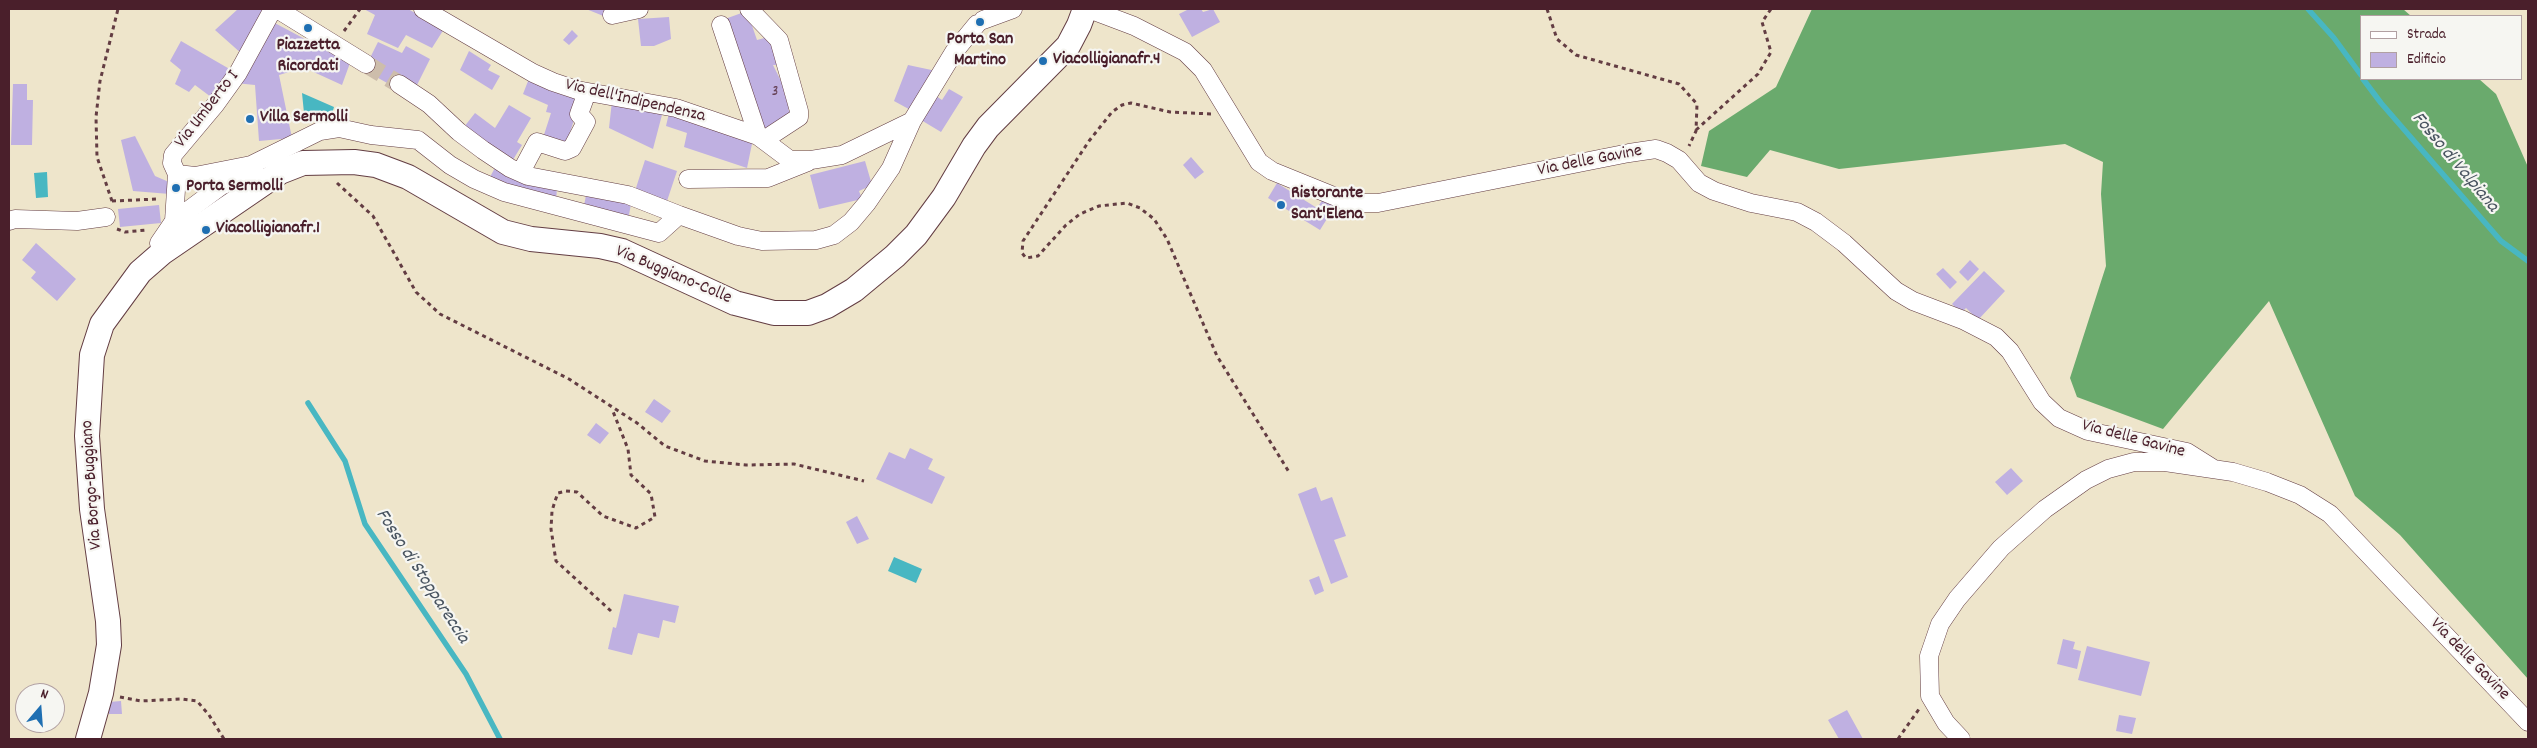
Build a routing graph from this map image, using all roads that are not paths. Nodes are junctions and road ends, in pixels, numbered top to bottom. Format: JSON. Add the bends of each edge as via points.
{"nodes":[{"id":1,"x":423,"y":9,"type":"edge"},
{"id":2,"x":639,"y":9,"type":"edge"},
{"id":3,"x":750,"y":9,"type":"edge"},
{"id":4,"x":1014,"y":9,"type":"edge"},
{"id":5,"x":1085,"y":9,"type":"edge"},
{"id":6,"x":1089,"y":9,"type":"edge"},
{"id":7,"x":274,"y":10,"type":"edge"},
{"id":8,"x":612,"y":15,"type":"dead end"},
{"id":9,"x":721,"y":25,"type":"dead end"},
{"id":10,"x":366,"y":64,"type":"tunnel mouth"},
{"id":11,"x":399,"y":84,"type":"tunnel mouth"},
{"id":12,"x":587,"y":92,"type":"junction"},
{"id":13,"x":912,"y":121,"type":"junction"},
{"id":14,"x":763,"y":140,"type":"junction"},
{"id":15,"x":811,"y":160,"type":"junction"},
{"id":16,"x":275,"y":170,"type":"junction"},
{"id":17,"x":521,"y":172,"type":"junction"},
{"id":18,"x":177,"y":174,"type":"junction"},
{"id":19,"x":217,"y":179,"type":"junction"},
{"id":20,"x":688,"y":179,"type":"dead end"},
{"id":21,"x":679,"y":215,"type":"junction"},
{"id":22,"x":106,"y":217,"type":"road end"},
{"id":23,"x":9,"y":221,"type":"edge"},
{"id":24,"x":171,"y":224,"type":"junction"},
{"id":25,"x":163,"y":252,"type":"junction"},
{"id":26,"x":2214,"y":469,"type":"junction"},
{"id":27,"x":2528,"y":722,"type":"edge"},
{"id":28,"x":88,"y":739,"type":"edge"},
{"id":29,"x":1961,"y":739,"type":"edge"}],
"edges":[{"from":1,"to":12,"type":"street","name":"Via dell'Indipendenza","via":[[533,73]]},
{"from":2,"to":8,"type":"street"},
{"from":3,"to":14,"type":"street","via":[[780,40],[799,110],[799,117]]},
{"from":4,"to":13,"type":"street","via":[[980,22],[954,52]]},
{"from":5,"to":16,"type":"street","name":"Via Buggiano-Colle","via":[[1068,46],[988,127],[916,235],[854,290],[808,313],[774,313],[735,303],[622,251],[503,232],[408,177],[376,165],[316,161]]},
{"from":6,"to":26,"type":"street","name":"Via delle Gavine","via":[[1134,26],[1184,52],[1203,70],[1258,162],[1272,171],[1351,203],[1378,203],[1656,149],[1679,160],[1699,183],[1714,191],[1751,203],[1797,212],[1838,238],[1896,291],[1996,337],[2010,351],[2042,402],[2059,418],[2088,431],[2187,452]]},
{"from":7,"to":10,"type":"street"},
{"from":7,"to":18,"type":"street","name":"Via Umberto I","via":[[238,73],[173,154],[172,163]]},
{"from":9,"to":14,"type":"street"},
{"from":11,"to":17,"type":"street","via":[[429,104],[483,150]]},
{"from":12,"to":14,"type":"street","name":"Via dell'Indipendenza","via":[[676,108]]},
{"from":12,"to":17,"type":"street","via":[[579,114],[586,122],[572,148],[566,151],[537,142]]},
{"from":13,"to":15,"type":"street","name":"Via dell'Indipendenza","via":[[842,155]]},
{"from":13,"to":21,"type":"street","via":[[882,184],[851,222],[834,235],[816,240],[762,241]]},
{"from":14,"to":15,"type":"street","name":"Via dell'Indipendenza","via":[[790,160]]},
{"from":15,"to":20,"type":"street","via":[[768,178]]},
{"from":16,"to":19,"type":"street"},
{"from":16,"to":25,"type":"street","name":"Via Buggiano-Colle"},
{"from":17,"to":21,"type":"street","via":[[628,195]]},
{"from":18,"to":19,"type":"street","name":"Via Umberto I"},
{"from":18,"to":24,"type":"street"},
{"from":19,"to":21,"type":"street","name":"Via Umberto I","via":[[320,131],[339,128],[418,140],[474,179],[555,207],[659,233]]},
{"from":19,"to":24,"type":"street"},
{"from":22,"to":23,"type":"street","via":[[77,221]]},
{"from":24,"to":25,"type":"street","via":[[159,243]]},
{"from":25,"to":28,"type":"street","name":"Via Borgo-Buggiano","via":[[140,272],[102,324],[92,355],[87,436],[92,509],[109,644],[101,693]]},
{"from":26,"to":27,"type":"street","name":"Via delle Gavine","via":[[2266,482],[2300,495],[2330,514]]},
{"from":26,"to":29,"type":"street","name":"Via delle Gavine","via":[[2165,462],[2134,462],[2108,469],[2086,480],[2045,509],[2001,548],[1957,598],[1940,624],[1929,656],[1930,696],[1946,723]]}]}
